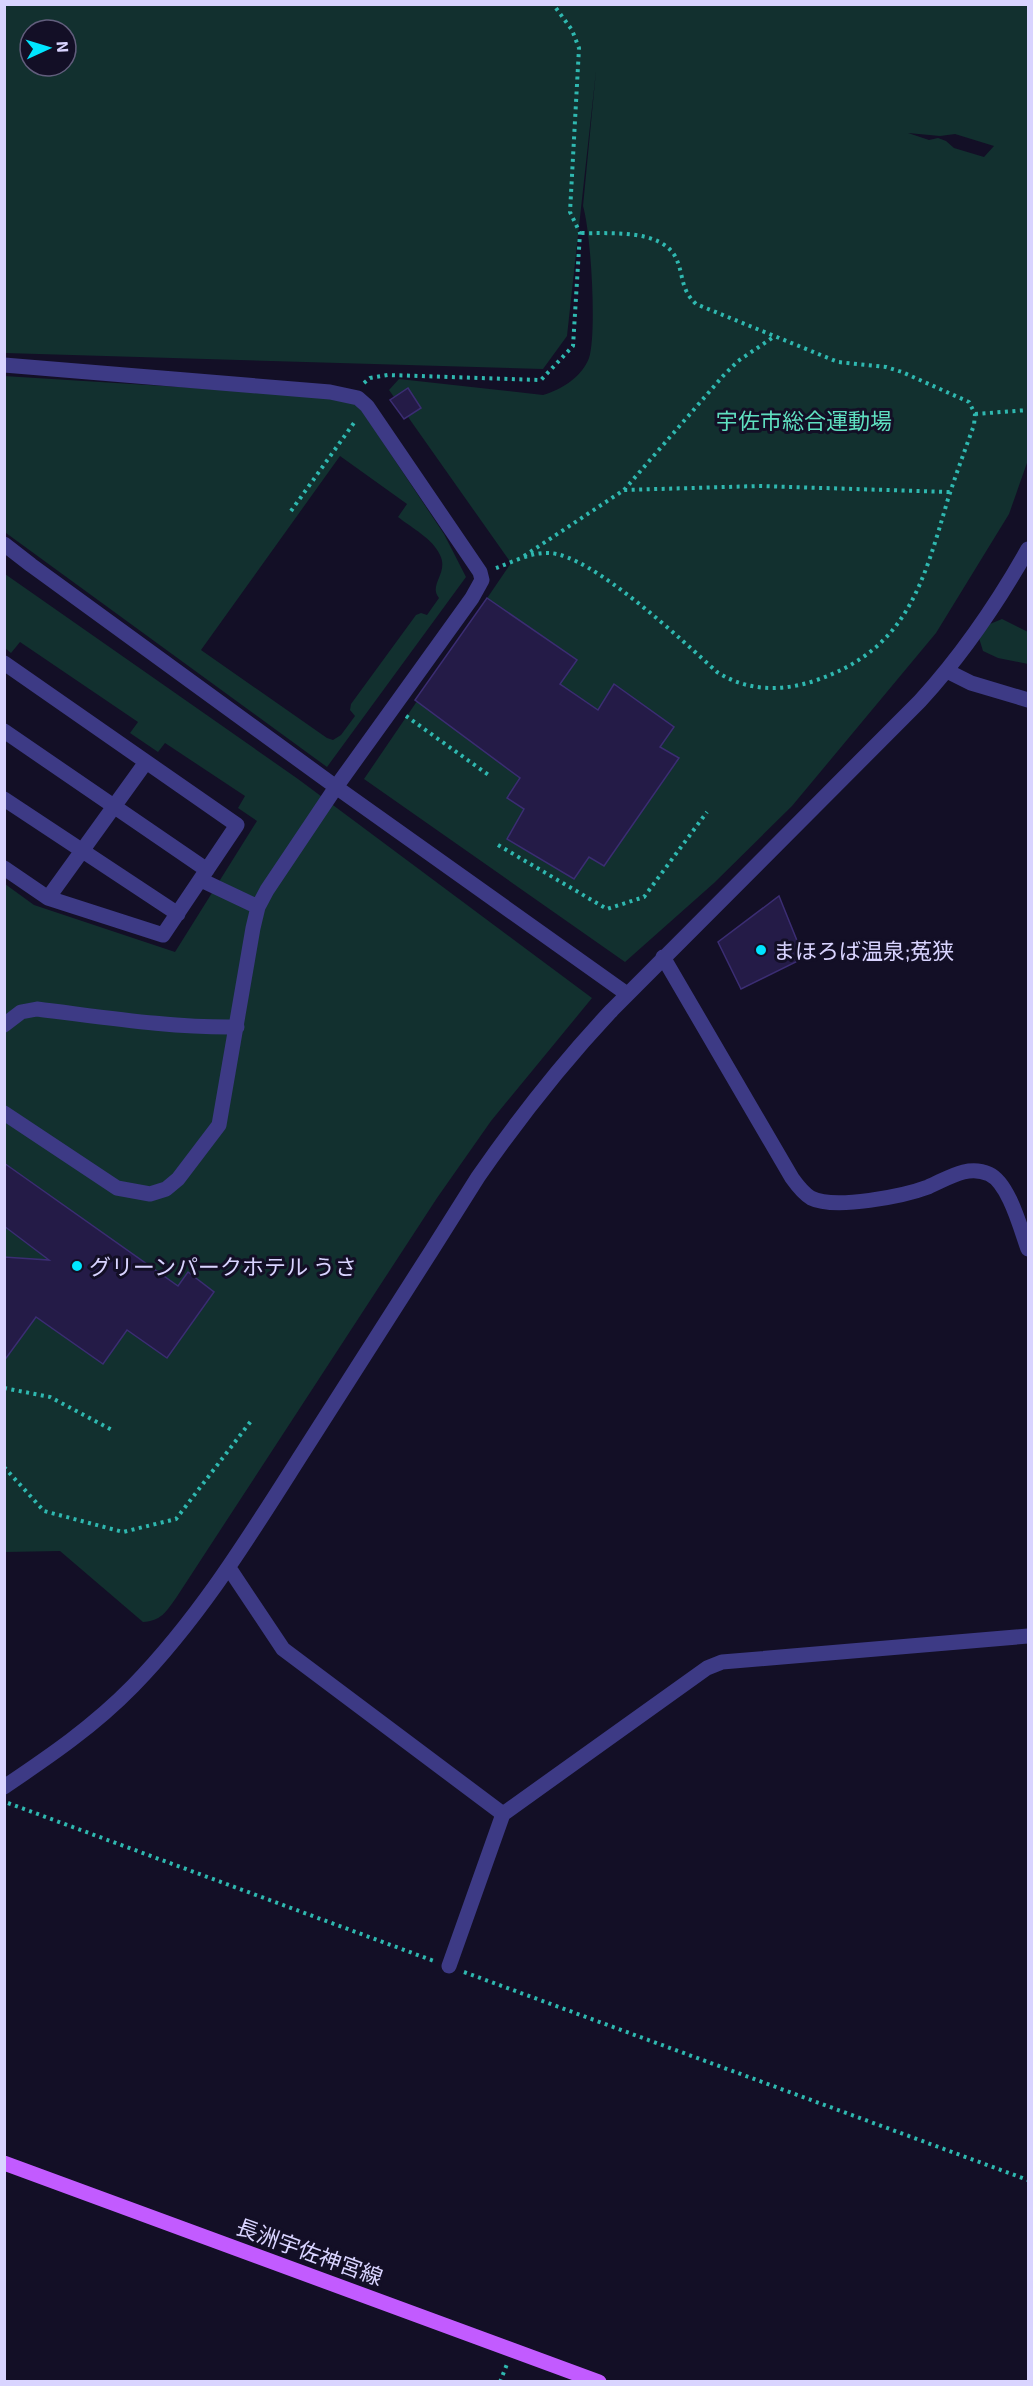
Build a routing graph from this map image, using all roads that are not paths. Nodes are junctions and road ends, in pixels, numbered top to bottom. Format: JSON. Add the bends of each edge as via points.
{"nodes":[{"id":1,"x":4,"y":365,"type":"edge"},
{"id":2,"x":4,"y":544,"type":"edge"},
{"id":3,"x":1029,"y":549,"type":"edge"},
{"id":4,"x":4,"y":663,"type":"edge"},
{"id":5,"x":947,"y":671,"type":"junction"},
{"id":6,"x":1029,"y":700,"type":"edge"},
{"id":7,"x":4,"y":731,"type":"edge"},
{"id":8,"x":146,"y":762,"type":"junction"},
{"id":9,"x":336,"y":787,"type":"junction"},
{"id":10,"x":4,"y":799,"type":"edge"},
{"id":11,"x":114,"y":806,"type":"junction"},
{"id":12,"x":82,"y":850,"type":"junction"},
{"id":13,"x":4,"y":868,"type":"edge"},
{"id":14,"x":204,"y":875,"type":"junction"},
{"id":15,"x":48,"y":898,"type":"junction"},
{"id":16,"x":258,"y":907,"type":"junction"},
{"id":17,"x":178,"y":914,"type":"junction"},
{"id":18,"x":663,"y":957,"type":"junction"},
{"id":19,"x":627,"y":994,"type":"junction"},
{"id":20,"x":4,"y":1025,"type":"edge"},
{"id":21,"x":237,"y":1027,"type":"junction"},
{"id":22,"x":4,"y":1113,"type":"edge"},
{"id":23,"x":1029,"y":1250,"type":"edge"},
{"id":24,"x":229,"y":1568,"type":"junction"},
{"id":25,"x":1029,"y":1636,"type":"edge"},
{"id":26,"x":4,"y":1787,"type":"edge"},
{"id":27,"x":503,"y":1814,"type":"junction"},
{"id":28,"x":449,"y":1966,"type":"road end"},
{"id":29,"x":4,"y":2163,"type":"edge"},
{"id":30,"x":599,"y":2382,"type":"edge"}],
"edges":[{"from":1,"to":9,"type":"street","via":[[330,392],[352,396],[367,406],[482,580]]},
{"from":2,"to":9,"type":"street"},
{"from":3,"to":5,"type":"street"},
{"from":4,"to":8,"type":"street"},
{"from":5,"to":6,"type":"street","via":[[971,683]]},
{"from":5,"to":18,"type":"street"},
{"from":7,"to":11,"type":"street"},
{"from":8,"to":11,"type":"street"},
{"from":8,"to":14,"type":"street","via":[[237,825]]},
{"from":9,"to":16,"type":"street"},
{"from":9,"to":19,"type":"street"},
{"from":10,"to":12,"type":"street"},
{"from":11,"to":12,"type":"street"},
{"from":11,"to":14,"type":"street"},
{"from":12,"to":15,"type":"street"},
{"from":12,"to":17,"type":"street"},
{"from":13,"to":15,"type":"street"},
{"from":14,"to":16,"type":"street"},
{"from":14,"to":17,"type":"street"},
{"from":15,"to":17,"type":"street","via":[[163,935]]},
{"from":16,"to":21,"type":"street"},
{"from":18,"to":19,"type":"street"},
{"from":18,"to":23,"type":"street","via":[[792,1178],[807,1195],[823,1202],[882,1198],[930,1186],[959,1172],[989,1174],[1005,1191]]},
{"from":19,"to":24,"type":"street","via":[[572,1053],[497,1149]]},
{"from":20,"to":21,"type":"street","via":[[21,1012],[37,1009],[150,1023]]},
{"from":21,"to":22,"type":"street","via":[[219,1125],[178,1179],[165,1189],[150,1194],[117,1188]]},
{"from":24,"to":26,"type":"street","via":[[180,1635],[131,1688],[66,1745]]},
{"from":24,"to":27,"type":"street","via":[[293,1658]]},
{"from":25,"to":27,"type":"street","via":[[722,1662],[694,1677]]},
{"from":27,"to":28,"type":"street"},
{"from":29,"to":30,"type":"main road","name":"長洲宇佐神宮線"}]}
